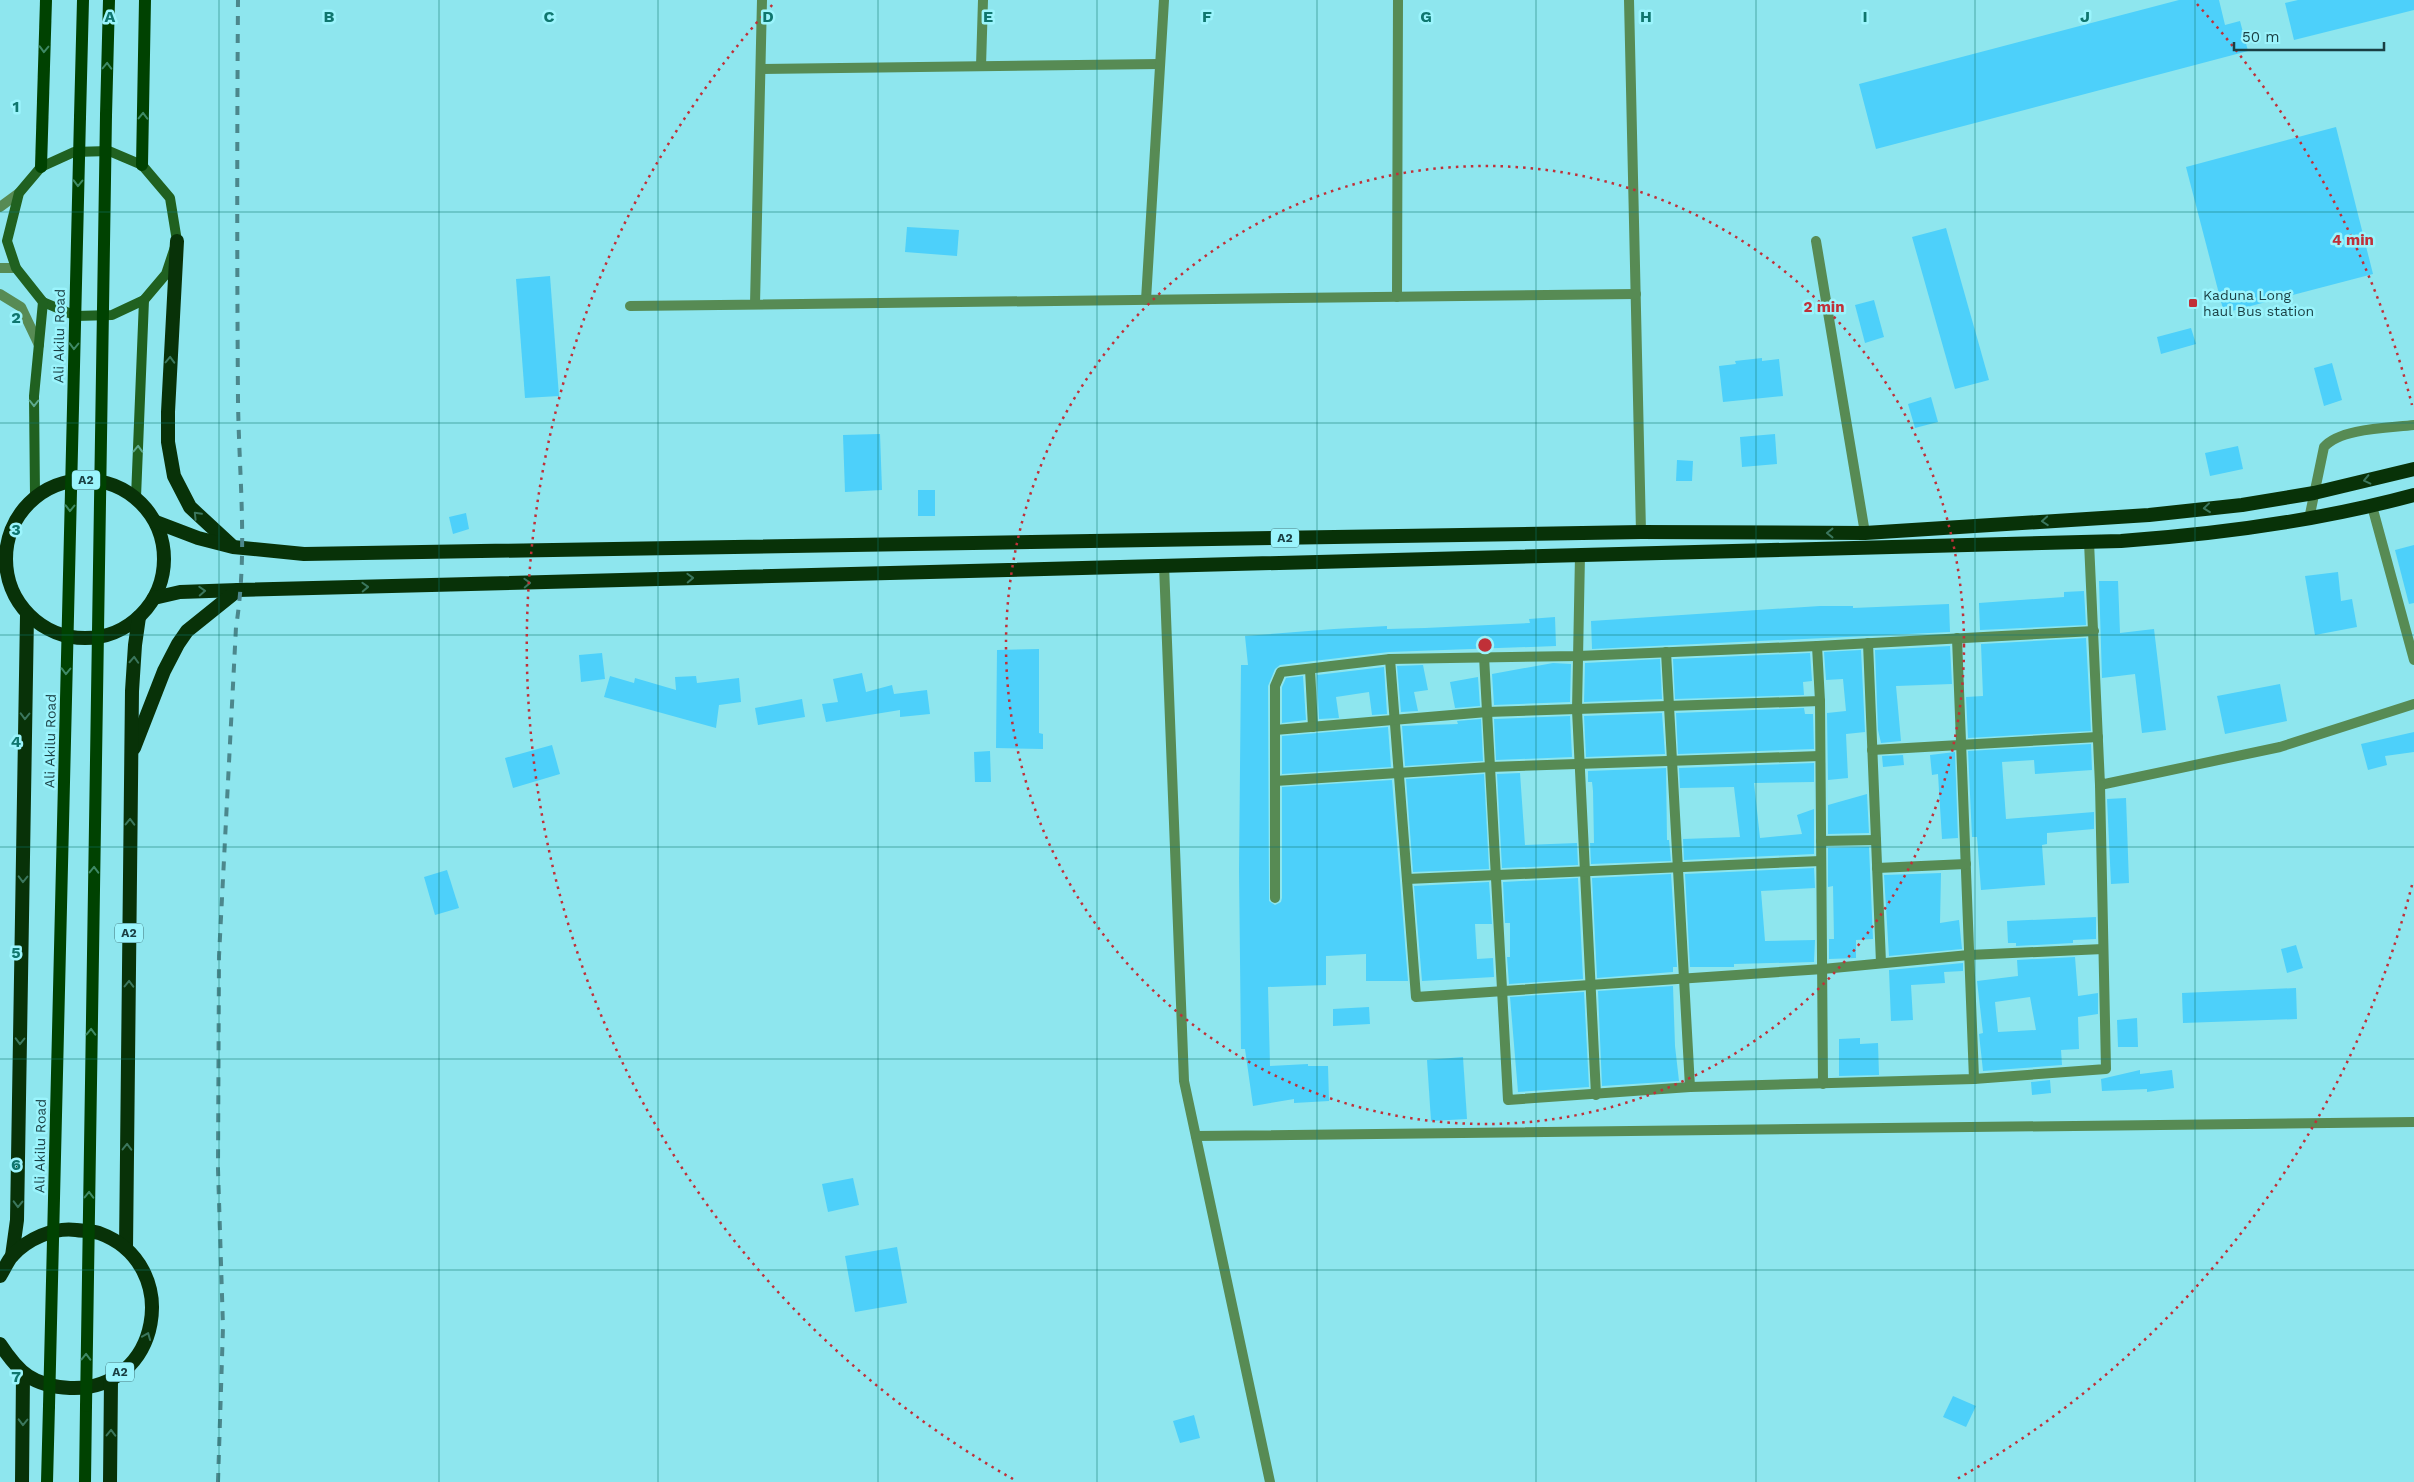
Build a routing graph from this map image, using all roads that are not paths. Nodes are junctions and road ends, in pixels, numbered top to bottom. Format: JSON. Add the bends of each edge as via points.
{"nodes":[{"id":1,"x":46,"y":0,"type":"edge"},
{"id":2,"x":83,"y":0,"type":"edge"},
{"id":3,"x":109,"y":0,"type":"edge"},
{"id":4,"x":145,"y":0,"type":"edge"},
{"id":5,"x":762,"y":0,"type":"edge"},
{"id":6,"x":983,"y":0,"type":"edge"},
{"id":7,"x":1164,"y":0,"type":"edge"},
{"id":8,"x":1398,"y":0,"type":"edge"},
{"id":9,"x":1630,"y":0,"type":"edge"},
{"id":10,"x":1160,"y":64,"type":"junction"},
{"id":11,"x":981,"y":66,"type":"junction"},
{"id":12,"x":761,"y":69,"type":"junction"},
{"id":13,"x":142,"y":165,"type":"junction"},
{"id":14,"x":41,"y":167,"type":"junction"},
{"id":15,"x":19,"y":193,"type":"junction"},
{"id":16,"x":0,"y":207,"type":"edge"},
{"id":17,"x":177,"y":241,"type":"junction"},
{"id":18,"x":1816,"y":241,"type":"dead end"},
{"id":19,"x":0,"y":268,"type":"edge"},
{"id":20,"x":16,"y":268,"type":"junction"},
{"id":21,"x":0,"y":294,"type":"edge"},
{"id":22,"x":1636,"y":294,"type":"junction"},
{"id":23,"x":1397,"y":297,"type":"junction"},
{"id":24,"x":144,"y":300,"type":"junction"},
{"id":25,"x":1146,"y":300,"type":"junction"},
{"id":26,"x":43,"y":302,"type":"junction"},
{"id":27,"x":755,"y":304,"type":"junction"},
{"id":28,"x":630,"y":306,"type":"dead end"},
{"id":29,"x":39,"y":344,"type":"junction"},
{"id":30,"x":2414,"y":425,"type":"edge"},
{"id":31,"x":2414,"y":469,"type":"edge"},
{"id":32,"x":2314,"y":493,"type":"junction"},
{"id":33,"x":2414,"y":495,"type":"edge"},
{"id":34,"x":35,"y":496,"type":"junction"},
{"id":35,"x":136,"y":498,"type":"junction"},
{"id":36,"x":2372,"y":506,"type":"junction"},
{"id":37,"x":2309,"y":519,"type":"junction"},
{"id":38,"x":156,"y":522,"type":"junction"},
{"id":39,"x":1641,"y":532,"type":"junction"},
{"id":40,"x":1865,"y":533,"type":"junction"},
{"id":41,"x":2089,"y":542,"type":"junction"},
{"id":42,"x":234,"y":548,"type":"junction"},
{"id":43,"x":1580,"y":554,"type":"junction"},
{"id":44,"x":1164,"y":566,"type":"junction"},
{"id":45,"x":238,"y":590,"type":"junction"},
{"id":46,"x":154,"y":598,"type":"junction"},
{"id":47,"x":27,"y":615,"type":"junction"},
{"id":48,"x":139,"y":618,"type":"junction"},
{"id":49,"x":2094,"y":630,"type":"junction"},
{"id":50,"x":1957,"y":638,"type":"junction"},
{"id":51,"x":1868,"y":644,"type":"junction"},
{"id":52,"x":1817,"y":646,"type":"junction"},
{"id":53,"x":1666,"y":652,"type":"junction"},
{"id":54,"x":1484,"y":656,"type":"junction"},
{"id":55,"x":1578,"y":656,"type":"junction"},
{"id":56,"x":1390,"y":659,"type":"junction"},
{"id":57,"x":2414,"y":660,"type":"edge"},
{"id":58,"x":1310,"y":669,"type":"junction"},
{"id":59,"x":1820,"y":700,"type":"junction"},
{"id":60,"x":2414,"y":704,"type":"edge"},
{"id":61,"x":1669,"y":706,"type":"junction"},
{"id":62,"x":1577,"y":710,"type":"junction"},
{"id":63,"x":1487,"y":712,"type":"junction"},
{"id":64,"x":1395,"y":721,"type":"junction"},
{"id":65,"x":1314,"y":727,"type":"junction"},
{"id":66,"x":1275,"y":730,"type":"junction"},
{"id":67,"x":2098,"y":737,"type":"junction"},
{"id":68,"x":1962,"y":743,"type":"junction"},
{"id":69,"x":1872,"y":750,"type":"junction"},
{"id":70,"x":131,"y":753,"type":"junction"},
{"id":71,"x":1820,"y":756,"type":"junction"},
{"id":72,"x":1672,"y":762,"type":"junction"},
{"id":73,"x":1579,"y":764,"type":"junction"},
{"id":74,"x":1490,"y":767,"type":"junction"},
{"id":75,"x":1399,"y":774,"type":"junction"},
{"id":76,"x":1275,"y":781,"type":"junction"},
{"id":77,"x":2100,"y":785,"type":"junction"},
{"id":78,"x":1876,"y":840,"type":"junction"},
{"id":79,"x":1821,"y":841,"type":"junction"},
{"id":80,"x":1821,"y":861,"type":"junction"},
{"id":81,"x":1966,"y":864,"type":"junction"},
{"id":82,"x":1678,"y":865,"type":"junction"},
{"id":83,"x":1877,"y":868,"type":"junction"},
{"id":84,"x":1585,"y":870,"type":"junction"},
{"id":85,"x":1496,"y":875,"type":"junction"},
{"id":86,"x":1407,"y":879,"type":"junction"},
{"id":87,"x":1275,"y":898,"type":"dead end"},
{"id":88,"x":2103,"y":948,"type":"junction"},
{"id":89,"x":1969,"y":954,"type":"junction"},
{"id":90,"x":1881,"y":963,"type":"junction"},
{"id":91,"x":1823,"y":969,"type":"junction"},
{"id":92,"x":1684,"y":979,"type":"junction"},
{"id":93,"x":1591,"y":984,"type":"junction"},
{"id":94,"x":1500,"y":992,"type":"junction"},
{"id":95,"x":1974,"y":1079,"type":"junction"},
{"id":96,"x":1823,"y":1084,"type":"junction"},
{"id":97,"x":1690,"y":1086,"type":"junction"},
{"id":98,"x":1596,"y":1095,"type":"junction"},
{"id":99,"x":2414,"y":1122,"type":"edge"},
{"id":100,"x":1196,"y":1136,"type":"junction"},
{"id":101,"x":126,"y":1248,"type":"junction"},
{"id":102,"x":12,"y":1256,"type":"junction"},
{"id":103,"x":0,"y":1276,"type":"edge"},
{"id":104,"x":0,"y":1344,"type":"edge"},
{"id":105,"x":24,"y":1374,"type":"junction"},
{"id":106,"x":112,"y":1380,"type":"junction"},
{"id":107,"x":22,"y":1482,"type":"edge"},
{"id":108,"x":47,"y":1482,"type":"edge"},
{"id":109,"x":85,"y":1482,"type":"edge"},
{"id":110,"x":110,"y":1482,"type":"edge"},
{"id":111,"x":1270,"y":1482,"type":"edge"}],
"edges":[{"from":1,"to":14,"type":"main road","one_way":true},
{"from":2,"to":108,"type":"main road","name":"Ali Akilu Road","one_way":true,"bridge":true},
{"from":109,"to":3,"type":"main road","one_way":true,"bridge":true},
{"from":13,"to":4,"type":"main road","one_way":true},
{"from":5,"to":12,"type":"street"},
{"from":6,"to":11,"type":"street"},
{"from":7,"to":10,"type":"street"},
{"from":8,"to":23,"type":"street"},
{"from":9,"to":22,"type":"street"},
{"from":10,"to":11,"type":"street"},
{"from":10,"to":25,"type":"street"},
{"from":11,"to":12,"type":"street"},
{"from":12,"to":27,"type":"street"},
{"from":13,"to":14,"type":"main road","via":[[109,151],[74,152]]},
{"from":13,"to":17,"type":"main road","via":[[170,198]]},
{"from":14,"to":15,"type":"main road"},
{"from":15,"to":16,"type":"street"},
{"from":15,"to":20,"type":"main road","via":[[7,241]]},
{"from":17,"to":24,"type":"main road","via":[[166,274]]},
{"from":42,"to":17,"type":"highway","one_way":true,"via":[[190,507],[174,476],[168,442],[168,412]]},
{"from":18,"to":40,"type":"street"},
{"from":19,"to":20,"type":"street"},
{"from":20,"to":26,"type":"main road"},
{"from":21,"to":29,"type":"street","via":[[21,307]]},
{"from":22,"to":23,"type":"street"},
{"from":22,"to":39,"type":"street"},
{"from":23,"to":25,"type":"street"},
{"from":24,"to":26,"type":"main road","via":[[112,315],[76,316]]},
{"from":35,"to":24,"type":"main road","one_way":true},
{"from":25,"to":27,"type":"street"},
{"from":26,"to":29,"type":"main road"},
{"from":27,"to":28,"type":"street"},
{"from":29,"to":34,"type":"main road","one_way":true,"via":[[34,396]]},
{"from":30,"to":32,"type":"street","via":[[2331,439],[2324,446]]},
{"from":31,"to":32,"type":"highway","number":"A2","one_way":true},
{"from":32,"to":37,"type":"street"},
{"from":32,"to":40,"type":"highway","number":"A2","one_way":true,"via":[[2149,515]]},
{"from":33,"to":36,"type":"highway","number":"A2"},
{"from":34,"to":35,"type":"highway","number":"A2","via":[[60,483],[88,479],[116,486]]},
{"from":34,"to":47,"type":"highway","number":"A2","via":[[13,522],[4,554],[9,587]]},
{"from":35,"to":38,"type":"highway","number":"A2"},
{"from":36,"to":37,"type":"highway","number":"A2"},
{"from":36,"to":57,"type":"street"},
{"from":37,"to":41,"type":"highway","number":"A2","via":[[2210,534]]},
{"from":38,"to":42,"type":"highway","number":"A2"},
{"from":38,"to":46,"type":"highway","number":"A2","via":[[164,547],[164,571]]},
{"from":40,"to":39,"type":"highway","number":"A2","one_way":true},
{"from":39,"to":42,"type":"highway","number":"A2","via":[[304,554]]},
{"from":41,"to":43,"type":"highway","number":"A2"},
{"from":41,"to":49,"type":"street"},
{"from":43,"to":44,"type":"highway","number":"A2"},
{"from":43,"to":55,"type":"street"},
{"from":45,"to":44,"type":"highway","number":"A2","one_way":true},
{"from":44,"to":100,"type":"street","via":[[1184,1080]]},
{"from":46,"to":45,"type":"highway","number":"A2","one_way":true,"via":[[180,592]]},
{"from":45,"to":70,"type":"highway","via":[[187,630],[164,671]]},
{"from":46,"to":48,"type":"highway","number":"A2"},
{"from":47,"to":48,"type":"highway","number":"A2","via":[[52,632],[82,639],[113,634]]},
{"from":47,"to":102,"type":"highway","number":"A2","one_way":true,"via":[[18,1210]]},
{"from":70,"to":48,"type":"highway","number":"A2","one_way":true,"via":[[134,645]]},
{"from":49,"to":50,"type":"street"},
{"from":49,"to":67,"type":"street"},
{"from":50,"to":51,"type":"street"},
{"from":50,"to":68,"type":"street"},
{"from":51,"to":52,"type":"street"},
{"from":51,"to":69,"type":"street"},
{"from":52,"to":53,"type":"street"},
{"from":52,"to":59,"type":"street"},
{"from":53,"to":55,"type":"street"},
{"from":53,"to":61,"type":"street"},
{"from":54,"to":55,"type":"street"},
{"from":54,"to":56,"type":"street"},
{"from":54,"to":63,"type":"street"},
{"from":55,"to":62,"type":"street"},
{"from":56,"to":58,"type":"street"},
{"from":56,"to":64,"type":"street"},
{"from":58,"to":65,"type":"street"},
{"from":58,"to":66,"type":"street","via":[[1281,672],[1277,678]]},
{"from":59,"to":61,"type":"street"},
{"from":59,"to":71,"type":"street"},
{"from":60,"to":77,"type":"street","via":[[2280,747]]},
{"from":61,"to":62,"type":"street"},
{"from":61,"to":72,"type":"street"},
{"from":62,"to":63,"type":"street"},
{"from":62,"to":73,"type":"street"},
{"from":63,"to":64,"type":"street"},
{"from":63,"to":74,"type":"street"},
{"from":64,"to":65,"type":"street"},
{"from":64,"to":75,"type":"street"},
{"from":65,"to":66,"type":"street"},
{"from":66,"to":76,"type":"street"},
{"from":67,"to":68,"type":"street"},
{"from":67,"to":77,"type":"street"},
{"from":68,"to":69,"type":"street"},
{"from":68,"to":81,"type":"street"},
{"from":69,"to":78,"type":"street"},
{"from":101,"to":70,"type":"highway","number":"A2","one_way":true},
{"from":71,"to":72,"type":"street"},
{"from":71,"to":79,"type":"street"},
{"from":72,"to":73,"type":"street"},
{"from":72,"to":82,"type":"street"},
{"from":73,"to":74,"type":"street"},
{"from":73,"to":84,"type":"street"},
{"from":74,"to":75,"type":"street"},
{"from":74,"to":85,"type":"street"},
{"from":75,"to":76,"type":"street"},
{"from":75,"to":86,"type":"street"},
{"from":76,"to":87,"type":"street"},
{"from":77,"to":88,"type":"street"},
{"from":78,"to":79,"type":"street"},
{"from":78,"to":83,"type":"street"},
{"from":79,"to":80,"type":"street"},
{"from":80,"to":82,"type":"street"},
{"from":80,"to":91,"type":"street"},
{"from":81,"to":83,"type":"street"},
{"from":81,"to":89,"type":"street"},
{"from":82,"to":84,"type":"street"},
{"from":82,"to":92,"type":"street"},
{"from":83,"to":90,"type":"street"},
{"from":84,"to":85,"type":"street"},
{"from":84,"to":93,"type":"street"},
{"from":85,"to":86,"type":"street"},
{"from":85,"to":94,"type":"street"},
{"from":86,"to":94,"type":"street","via":[[1416,997]]},
{"from":88,"to":89,"type":"street"},
{"from":88,"to":95,"type":"street","via":[[2106,1069]]},
{"from":89,"to":90,"type":"street"},
{"from":89,"to":95,"type":"street"},
{"from":90,"to":91,"type":"street"},
{"from":91,"to":92,"type":"street"},
{"from":91,"to":96,"type":"street"},
{"from":92,"to":93,"type":"street"},
{"from":92,"to":97,"type":"street"},
{"from":93,"to":94,"type":"street"},
{"from":93,"to":98,"type":"street"},
{"from":94,"to":98,"type":"street","via":[[1508,1100]]},
{"from":95,"to":96,"type":"street"},
{"from":96,"to":97,"type":"street"},
{"from":97,"to":98,"type":"street"},
{"from":99,"to":100,"type":"street"},
{"from":100,"to":111,"type":"street"},
{"from":101,"to":102,"type":"highway","number":"A2","via":[[98,1233],[67,1229],[37,1237]]},
{"from":106,"to":101,"type":"highway","number":"A2","one_way":true,"via":[[135,1360],[150,1333],[153,1302],[149,1287],[144,1272]]},
{"from":102,"to":103,"type":"highway","number":"A2"},
{"from":104,"to":105,"type":"highway","number":"A2","via":[[14,1366]]},
{"from":105,"to":106,"type":"highway","number":"A2","via":[[51,1387],[84,1388]]},
{"from":105,"to":107,"type":"highway","one_way":true},
{"from":110,"to":106,"type":"highway","number":"A2","one_way":true}]}
